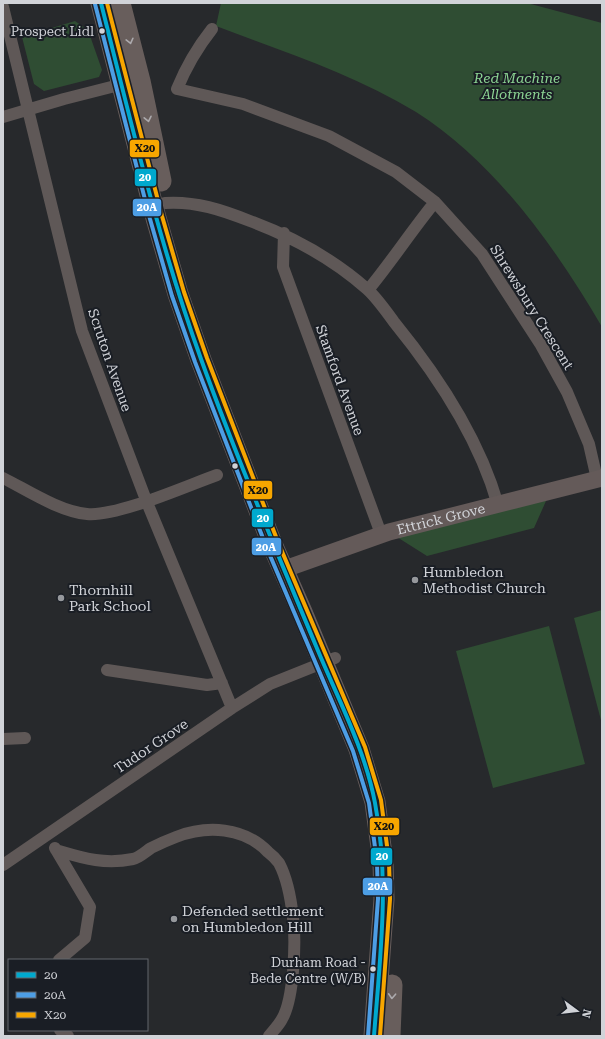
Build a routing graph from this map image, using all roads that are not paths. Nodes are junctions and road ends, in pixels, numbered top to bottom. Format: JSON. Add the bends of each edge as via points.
{"nodes":[{"id":1,"x":101,"y":3,"type":"edge"},
{"id":2,"x":120,"y":3,"type":"edge"},
{"id":3,"x":3,"y":7,"type":"edge"},
{"id":4,"x":212,"y":29,"type":"dead end"},
{"id":5,"x":131,"y":82,"type":"junction"},
{"id":6,"x":29,"y":110,"type":"junction"},
{"id":7,"x":3,"y":117,"type":"edge"},
{"id":8,"x":435,"y":202,"type":"junction"},
{"id":9,"x":165,"y":203,"type":"junction"},
{"id":10,"x":284,"y":234,"type":"junction"},
{"id":11,"x":368,"y":290,"type":"junction"},
{"id":12,"x":217,"y":475,"type":"dead end"},
{"id":13,"x":3,"y":478,"type":"edge"},
{"id":14,"x":600,"y":479,"type":"edge"},
{"id":15,"x":146,"y":500,"type":"junction"},
{"id":16,"x":498,"y":505,"type":"junction"},
{"id":17,"x":381,"y":534,"type":"junction"},
{"id":18,"x":288,"y":567,"type":"junction"},
{"id":19,"x":329,"y":661,"type":"junction"},
{"id":20,"x":107,"y":670,"type":"dead end"},
{"id":21,"x":222,"y":683,"type":"junction"},
{"id":22,"x":232,"y":708,"type":"junction"},
{"id":23,"x":25,"y":738,"type":"dead end"},
{"id":24,"x":3,"y":739,"type":"edge"},
{"id":25,"x":47,"y":835,"type":"junction"},
{"id":26,"x":56,"y":850,"type":"junction"},
{"id":27,"x":3,"y":866,"type":"edge"},
{"id":28,"x":60,"y":959,"type":"edge"},
{"id":29,"x":269,"y":1036,"type":"edge"},
{"id":30,"x":374,"y":1036,"type":"edge"},
{"id":31,"x":390,"y":1036,"type":"edge"}],
"edges":[{"from":1,"to":5,"type":"highway"},
{"from":2,"to":5,"type":"highway","one_way":true},
{"from":3,"to":6,"type":"street","name":"Scruton Avenue"},
{"from":4,"to":8,"type":"street","name":"Shrewsbury Crescent","via":[[183,73],[177,89],[243,104],[329,136],[396,172]]},
{"from":5,"to":6,"type":"street"},
{"from":5,"to":9,"type":"highway","one_way":true},
{"from":5,"to":18,"type":"highway","via":[[156,218],[178,294],[201,360]]},
{"from":6,"to":7,"type":"street"},
{"from":6,"to":15,"type":"street","name":"Scruton Avenue","via":[[82,331]]},
{"from":8,"to":11,"type":"street"},
{"from":8,"to":14,"type":"street","name":"Shrewsbury Crescent","via":[[482,254],[541,345],[570,399]]},
{"from":9,"to":10,"type":"street","via":[[205,205]]},
{"from":9,"to":18,"type":"highway","via":[[190,291]]},
{"from":10,"to":11,"type":"street","via":[[325,257]]},
{"from":10,"to":17,"type":"street","name":"Stamford Avenue","via":[[283,267]]},
{"from":11,"to":16,"type":"street","via":[[440,384],[478,449],[490,475]]},
{"from":12,"to":15,"type":"street"},
{"from":13,"to":15,"type":"street","via":[[61,507],[87,514],[110,512]]},
{"from":14,"to":16,"type":"street","name":"Ettrick Grove"},
{"from":15,"to":21,"type":"street","name":"Scruton Avenue"},
{"from":16,"to":17,"type":"street","name":"Ettrick Grove"},
{"from":17,"to":18,"type":"street","name":"Ettrick Grove"},
{"from":18,"to":19,"type":"highway","via":[[302,612]]},
{"from":19,"to":22,"type":"street","name":"Tudor Grove","via":[[270,684]]},
{"from":19,"to":30,"type":"highway","via":[[375,802],[384,862],[384,899]]},
{"from":19,"to":31,"type":"highway","one_way":true,"via":[[374,753],[390,808],[397,900]]},
{"from":20,"to":21,"type":"street","via":[[214,686]]},
{"from":21,"to":22,"type":"street","name":"Scruton Avenue"},
{"from":22,"to":25,"type":"street","name":"Tudor Grove"},
{"from":23,"to":24,"type":"street"},
{"from":25,"to":26,"type":"street"},
{"from":25,"to":27,"type":"street","name":"Tudor Grove"},
{"from":26,"to":28,"type":"street","via":[[90,907],[85,938]]},
{"from":26,"to":29,"type":"street","via":[[92,861],[116,862],[135,859],[176,837],[202,830],[224,830],[246,835],[264,848],[278,861],[286,879],[295,928],[290,992],[282,1018]]}]}
